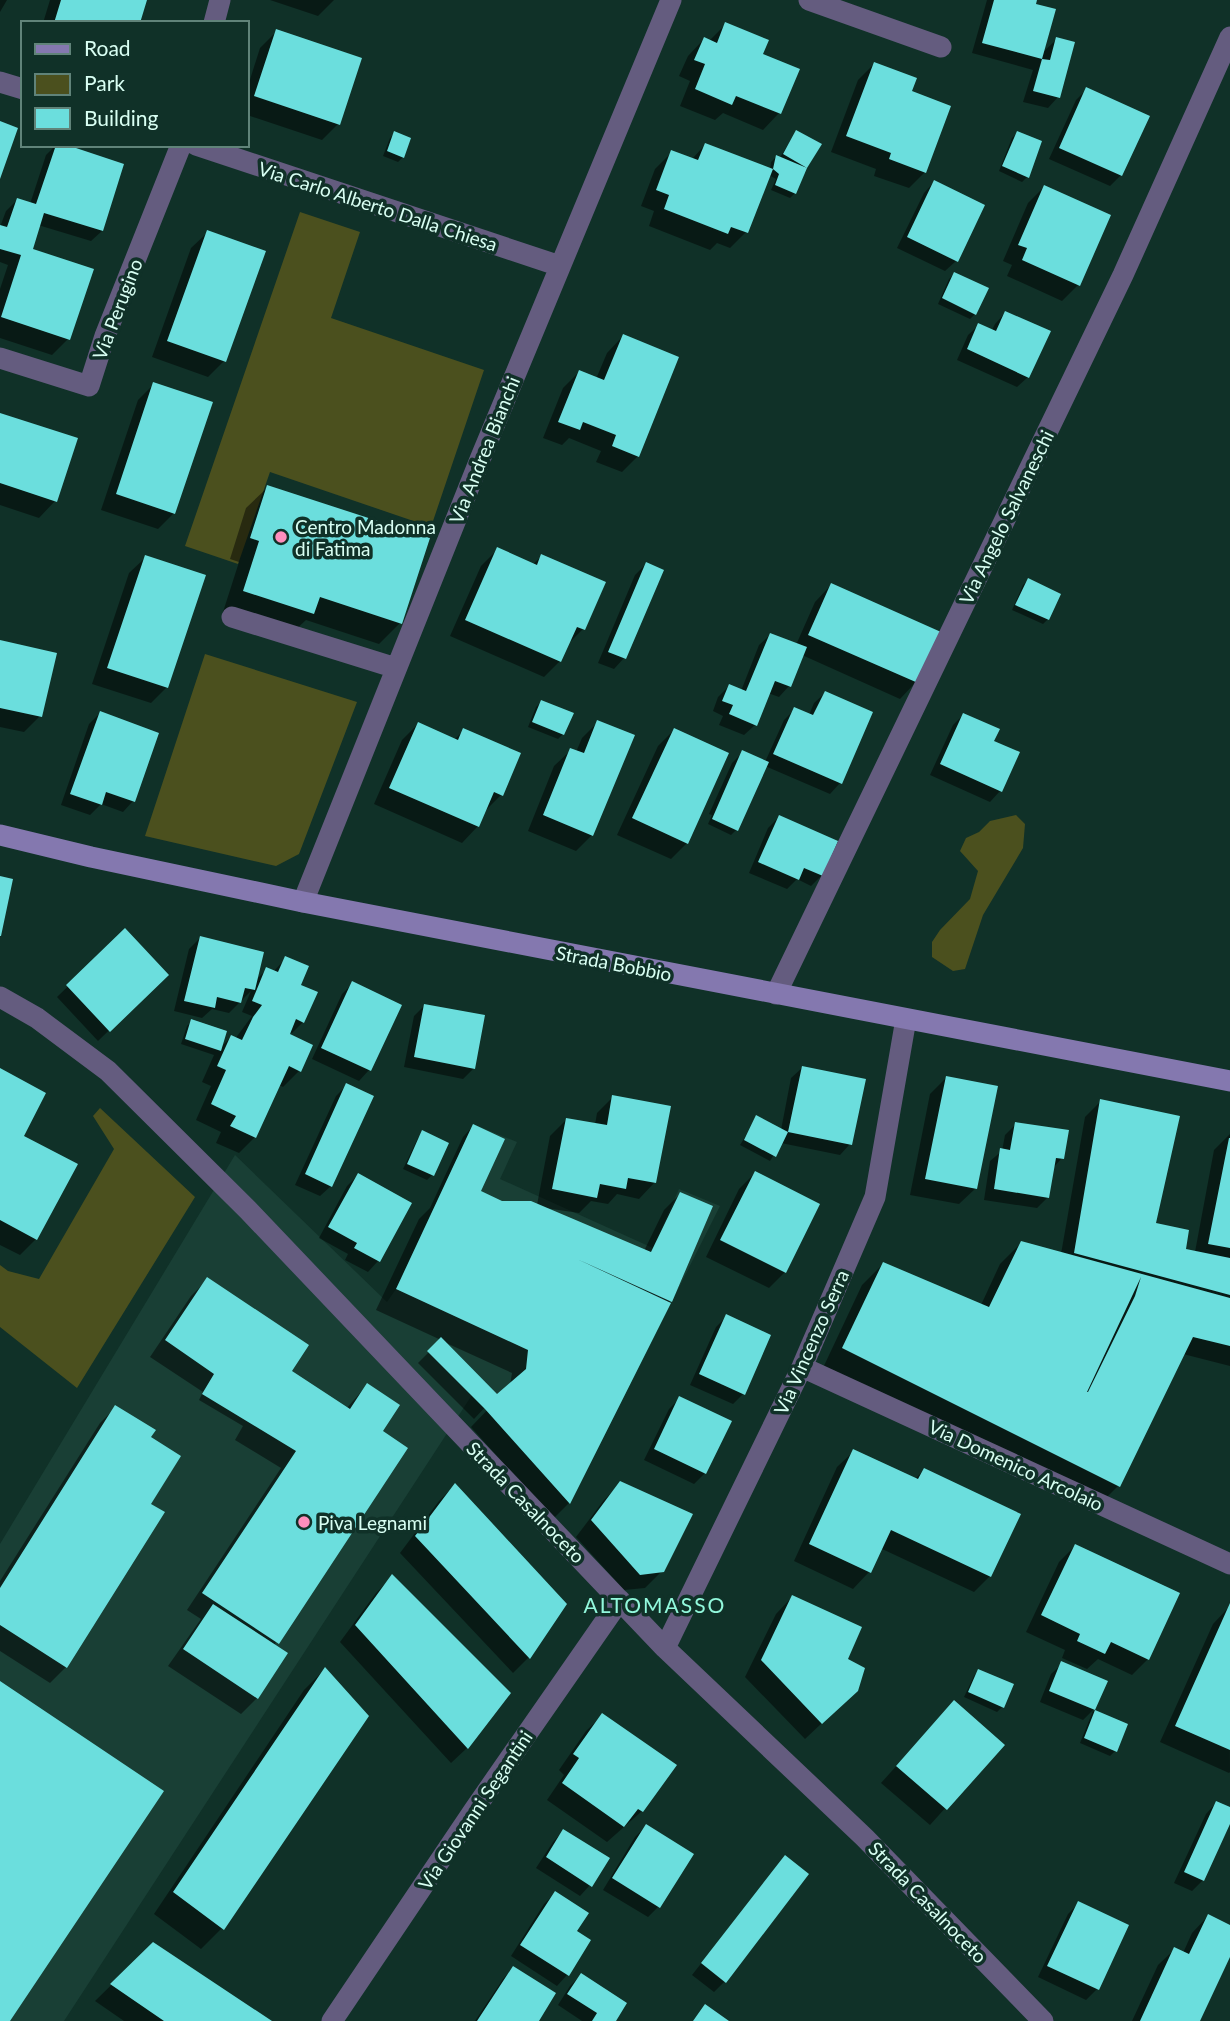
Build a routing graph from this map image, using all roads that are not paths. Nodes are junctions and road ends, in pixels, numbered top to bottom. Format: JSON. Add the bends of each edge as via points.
{"nodes":[{"id":1,"x":220,"y":0,"type":"edge"},
{"id":2,"x":671,"y":0,"type":"edge"},
{"id":3,"x":815,"y":1,"type":"edge"},
{"id":4,"x":215,"y":21,"type":"edge"},
{"id":5,"x":1230,"y":37,"type":"edge"},
{"id":6,"x":941,"y":47,"type":"dead end"},
{"id":7,"x":0,"y":82,"type":"edge"},
{"id":8,"x":21,"y":88,"type":"edge"},
{"id":9,"x":180,"y":147,"type":"edge"},
{"id":10,"x":202,"y":147,"type":"edge"},
{"id":11,"x":561,"y":266,"type":"junction"},
{"id":12,"x":0,"y":358,"type":"edge"},
{"id":13,"x":232,"y":617,"type":"dead end"},
{"id":14,"x":396,"y":668,"type":"junction"},
{"id":15,"x":0,"y":835,"type":"edge"},
{"id":16,"x":303,"y":902,"type":"junction"},
{"id":17,"x":776,"y":994,"type":"junction"},
{"id":18,"x":0,"y":997,"type":"edge"},
{"id":19,"x":906,"y":1019,"type":"junction"},
{"id":20,"x":1230,"y":1081,"type":"edge"},
{"id":21,"x":802,"y":1367,"type":"junction"},
{"id":22,"x":1230,"y":1564,"type":"edge"},
{"id":23,"x":620,"y":1601,"type":"junction"},
{"id":24,"x":664,"y":1648,"type":"junction"},
{"id":25,"x":332,"y":2021,"type":"edge"},
{"id":26,"x":1043,"y":2021,"type":"edge"}],
"edges":[{"from":1,"to":4,"type":"street"},
{"from":2,"to":11,"type":"street","name":"Via Andrea Bianchi"},
{"from":3,"to":6,"type":"street"},
{"from":5,"to":17,"type":"street","name":"Via Angelo Salvaneschi","via":[[1123,275]]},
{"from":7,"to":8,"type":"street"},
{"from":9,"to":12,"type":"street","name":"Via Perugino","via":[[89,386]]},
{"from":10,"to":11,"type":"street","name":"Via Carlo Alberto Dalla Chiesa"},
{"from":11,"to":14,"type":"street","name":"Via Andrea Bianchi"},
{"from":13,"to":14,"type":"street"},
{"from":14,"to":16,"type":"street","name":"Via Andrea Bianchi"},
{"from":15,"to":16,"type":"main road","name":"Strada Bobbio"},
{"from":16,"to":17,"type":"main road","name":"Strada Bobbio"},
{"from":17,"to":19,"type":"main road","name":"Strada Bobbio"},
{"from":18,"to":23,"type":"street","name":"Strada Casalnoceto","via":[[37,1018],[115,1078],[248,1210]]},
{"from":19,"to":20,"type":"main road","name":"Strada Bobbio"},
{"from":19,"to":21,"type":"street","name":"Via Vincenzo Serra","via":[[875,1197]]},
{"from":21,"to":22,"type":"street","name":"Via Domenico Arcolaio"},
{"from":21,"to":24,"type":"street","name":"Via Vincenzo Serra"},
{"from":23,"to":24,"type":"street","name":"Strada Casalnoceto"},
{"from":23,"to":25,"type":"street","name":"Via Giovanni Segantini"},
{"from":24,"to":26,"type":"street","name":"Strada Casalnoceto","via":[[865,1838]]}]}
